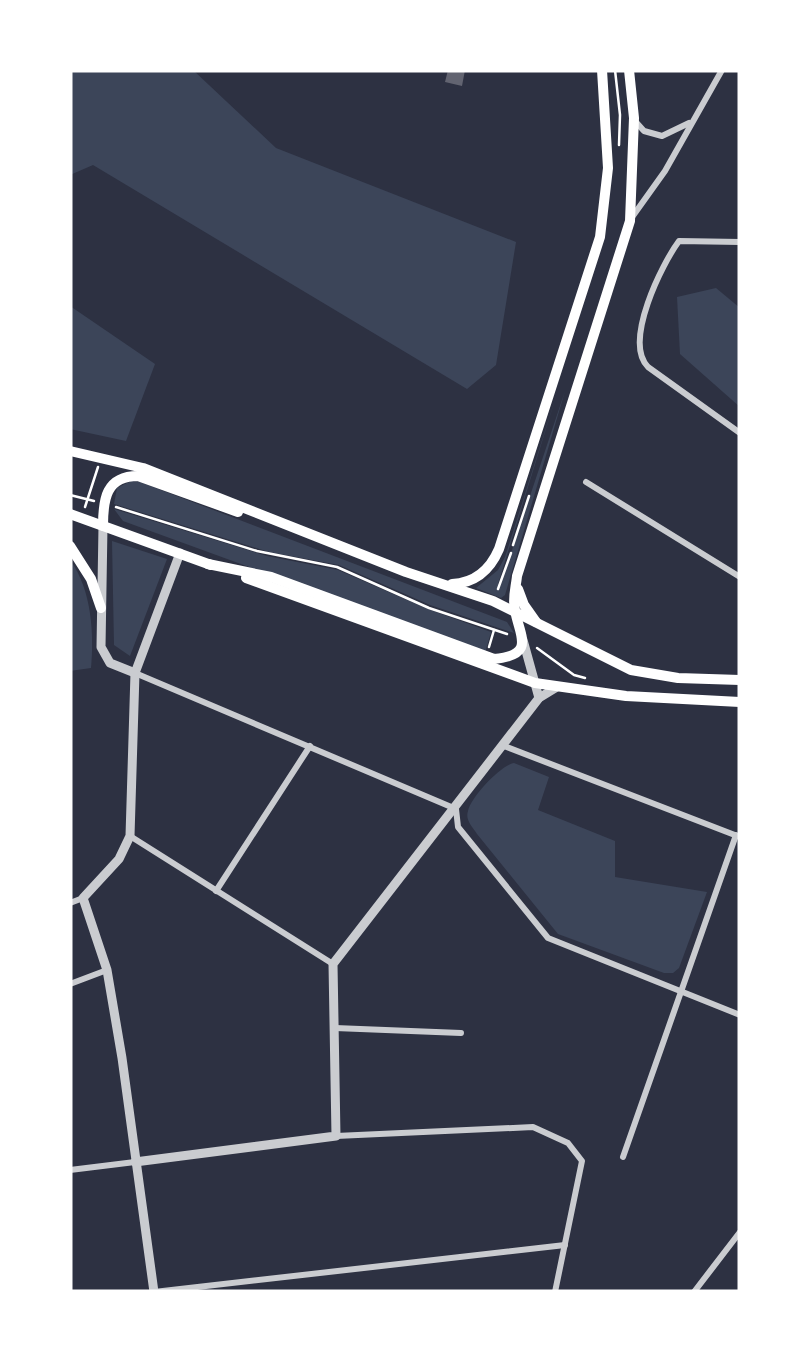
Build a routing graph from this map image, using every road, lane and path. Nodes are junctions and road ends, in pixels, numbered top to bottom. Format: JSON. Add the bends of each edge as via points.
{"nodes":[{"id":1,"x":602,"y":70,"type":"edge"},
{"id":2,"x":628,"y":70,"type":"edge"},
{"id":3,"x":722,"y":70,"type":"edge"},
{"id":4,"x":634,"y":118,"type":"junction"},
{"id":5,"x":694,"y":120,"type":"junction"},
{"id":6,"x":630,"y":222,"type":"junction"},
{"id":7,"x":740,"y":242,"type":"edge"},
{"id":8,"x":740,"y":434,"type":"edge"},
{"id":9,"x":70,"y":451,"type":"edge"},
{"id":10,"x":99,"y":466,"type":"dead end"},
{"id":11,"x":586,"y":482,"type":"dead end"},
{"id":12,"x":70,"y":494,"type":"edge"},
{"id":13,"x":87,"y":499,"type":"junction"},
{"id":14,"x":102,"y":503,"type":"junction"},
{"id":15,"x":76,"y":516,"type":"edge"},
{"id":16,"x":285,"y":524,"type":"junction"},
{"id":17,"x":103,"y":526,"type":"junction"},
{"id":18,"x":131,"y":536,"type":"junction"},
{"id":19,"x":70,"y":546,"type":"edge"},
{"id":20,"x":180,"y":553,"type":"junction"},
{"id":21,"x":208,"y":564,"type":"junction"},
{"id":22,"x":740,"y":577,"type":"edge"},
{"id":23,"x":517,"y":581,"type":"junction"},
{"id":24,"x":439,"y":584,"type":"junction"},
{"id":25,"x":101,"y":608,"type":"junction"},
{"id":26,"x":515,"y":613,"type":"junction"},
{"id":27,"x":540,"y":626,"type":"junction"},
{"id":28,"x":494,"y":629,"type":"dead end"},
{"id":29,"x":524,"y":640,"type":"junction"},
{"id":30,"x":143,"y":652,"type":"junction"},
{"id":31,"x":110,"y":662,"type":"junction"},
{"id":32,"x":135,"y":673,"type":"junction"},
{"id":33,"x":740,"y":680,"type":"edge"},
{"id":34,"x":534,"y":683,"type":"junction"},
{"id":35,"x":560,"y":686,"type":"junction"},
{"id":36,"x":540,"y":698,"type":"junction"},
{"id":37,"x":740,"y":702,"type":"edge"},
{"id":38,"x":310,"y":746,"type":"junction"},
{"id":39,"x":504,"y":746,"type":"junction"},
{"id":40,"x":456,"y":809,"type":"junction"},
{"id":41,"x":130,"y":836,"type":"junction"},
{"id":42,"x":738,"y":836,"type":"edge"},
{"id":43,"x":216,"y":891,"type":"junction"},
{"id":44,"x":82,"y":898,"type":"junction"},
{"id":45,"x":70,"y":903,"type":"edge"},
{"id":46,"x":334,"y":964,"type":"junction"},
{"id":47,"x":107,"y":970,"type":"junction"},
{"id":48,"x":70,"y":984,"type":"edge"},
{"id":49,"x":680,"y":992,"type":"junction"},
{"id":50,"x":740,"y":1015,"type":"edge"},
{"id":51,"x":335,"y":1028,"type":"junction"},
{"id":52,"x":461,"y":1033,"type":"dead end"},
{"id":53,"x":336,"y":1136,"type":"junction"},
{"id":54,"x":623,"y":1158,"type":"dead end"},
{"id":55,"x":136,"y":1162,"type":"junction"},
{"id":56,"x":70,"y":1170,"type":"edge"},
{"id":57,"x":740,"y":1232,"type":"edge"},
{"id":58,"x":564,"y":1246,"type":"junction"},
{"id":59,"x":154,"y":1292,"type":"edge"},
{"id":60,"x":554,"y":1292,"type":"edge"},
{"id":61,"x":694,"y":1292,"type":"edge"}],
"edges":[{"from":1,"to":24,"type":"main road","via":[[606,202],[577,312],[494,562],[474,580]]},
{"from":2,"to":4,"type":"main road"},
{"from":3,"to":5,"type":"street"},
{"from":4,"to":5,"type":"street","via":[[644,132],[662,136]]},
{"from":4,"to":6,"type":"main road"},
{"from":5,"to":6,"type":"street"},
{"from":6,"to":23,"type":"main road"},
{"from":7,"to":8,"type":"street","via":[[679,241],[664,260],[641,335],[642,361]]},
{"from":9,"to":16,"type":"main road","via":[[142,468]]},
{"from":10,"to":13,"type":"path"},
{"from":11,"to":22,"type":"street"},
{"from":12,"to":13,"type":"path"},
{"from":13,"to":14,"type":"path"},
{"from":13,"to":15,"type":"path"},
{"from":14,"to":16,"type":"main road","via":[[120,478],[138,476]]},
{"from":14,"to":17,"type":"main road"},
{"from":14,"to":18,"type":"main road"},
{"from":14,"to":28,"type":"path","via":[[256,551],[338,567]]},
{"from":15,"to":17,"type":"main road"},
{"from":16,"to":24,"type":"main road"},
{"from":17,"to":18,"type":"main road"},
{"from":17,"to":25,"type":"street"},
{"from":18,"to":20,"type":"main road"},
{"from":19,"to":25,"type":"main road"},
{"from":20,"to":21,"type":"main road"},
{"from":20,"to":30,"type":"street"},
{"from":21,"to":29,"type":"main road","via":[[271,578],[494,659],[515,653]]},
{"from":21,"to":34,"type":"main road"},
{"from":23,"to":26,"type":"main road"},
{"from":23,"to":27,"type":"main road"},
{"from":24,"to":26,"type":"main road"},
{"from":25,"to":31,"type":"street","via":[[101,648]]},
{"from":26,"to":27,"type":"main road"},
{"from":26,"to":29,"type":"main road"},
{"from":27,"to":33,"type":"main road","via":[[631,670]]},
{"from":29,"to":34,"type":"street"},
{"from":30,"to":31,"type":"street","via":[[126,664]]},
{"from":30,"to":32,"type":"street"},
{"from":31,"to":32,"type":"street"},
{"from":32,"to":38,"type":"street"},
{"from":32,"to":41,"type":"street"},
{"from":34,"to":35,"type":"main road"},
{"from":34,"to":36,"type":"street"},
{"from":35,"to":36,"type":"street"},
{"from":35,"to":37,"type":"main road"},
{"from":36,"to":39,"type":"street"},
{"from":38,"to":40,"type":"street"},
{"from":38,"to":43,"type":"street"},
{"from":39,"to":40,"type":"street"},
{"from":39,"to":42,"type":"street"},
{"from":40,"to":46,"type":"street"},
{"from":40,"to":49,"type":"street","via":[[458,828],[548,938]]},
{"from":41,"to":43,"type":"street"},
{"from":41,"to":44,"type":"street","via":[[119,859]]},
{"from":42,"to":49,"type":"street"},
{"from":43,"to":46,"type":"street"},
{"from":44,"to":45,"type":"street"},
{"from":44,"to":47,"type":"street"},
{"from":46,"to":51,"type":"street"},
{"from":47,"to":48,"type":"street"},
{"from":47,"to":55,"type":"street"},
{"from":49,"to":50,"type":"street"},
{"from":49,"to":54,"type":"street"},
{"from":51,"to":52,"type":"street"},
{"from":51,"to":53,"type":"street"},
{"from":53,"to":55,"type":"street"},
{"from":53,"to":58,"type":"street","via":[[532,1127],[568,1143],[582,1162]]},
{"from":55,"to":56,"type":"street"},
{"from":55,"to":59,"type":"street"},
{"from":57,"to":61,"type":"street"},
{"from":58,"to":59,"type":"street"},
{"from":58,"to":60,"type":"street"}]}
